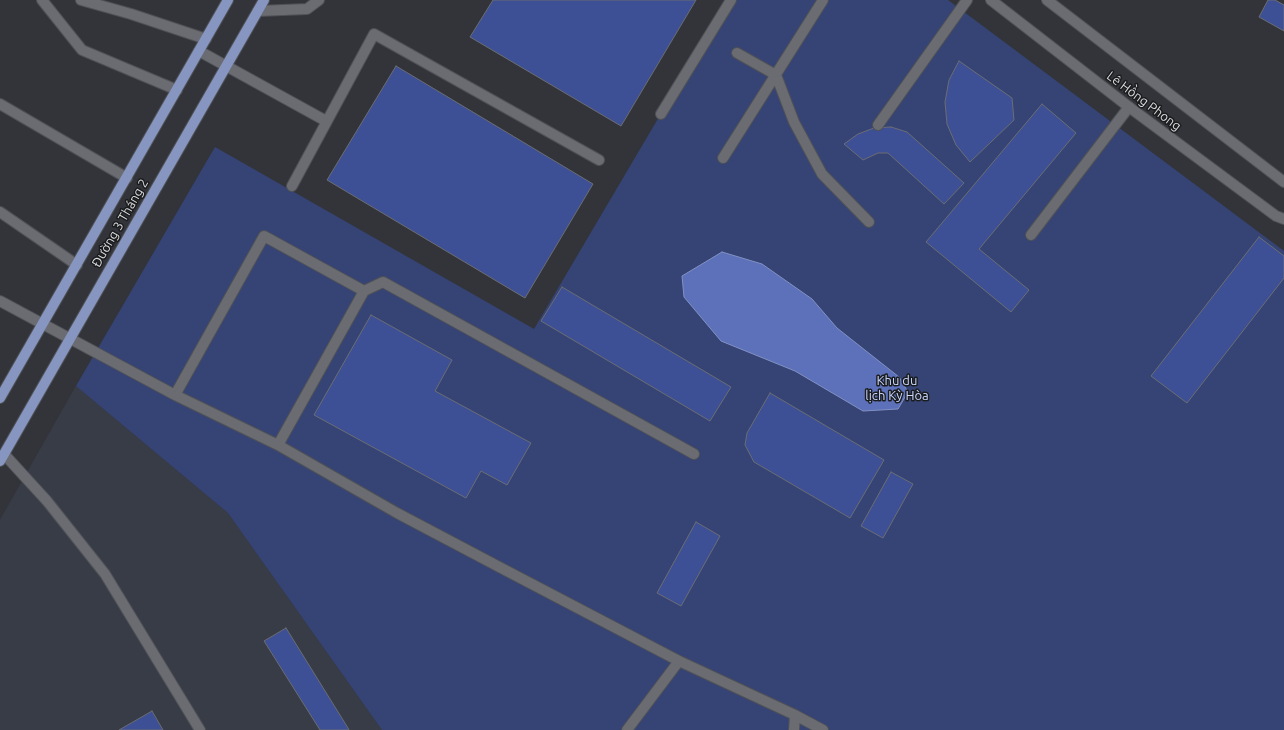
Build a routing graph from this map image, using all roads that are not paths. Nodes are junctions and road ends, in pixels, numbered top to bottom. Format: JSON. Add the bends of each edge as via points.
{"nodes":[{"id":1,"x":42,"y":0,"type":"edge"},
{"id":2,"x":81,"y":0,"type":"edge"},
{"id":3,"x":228,"y":0,"type":"edge"},
{"id":4,"x":264,"y":0,"type":"edge"},
{"id":5,"x":319,"y":0,"type":"edge"},
{"id":6,"x":731,"y":0,"type":"edge"},
{"id":7,"x":823,"y":0,"type":"edge"},
{"id":8,"x":967,"y":0,"type":"edge"},
{"id":9,"x":991,"y":0,"type":"edge"},
{"id":10,"x":1047,"y":0,"type":"edge"},
{"id":11,"x":258,"y":11,"type":"junction"},
{"id":12,"x":206,"y":39,"type":"junction"},
{"id":13,"x":199,"y":51,"type":"junction"},
{"id":14,"x":737,"y":53,"type":"dead end"},
{"id":15,"x":227,"y":65,"type":"junction"},
{"id":16,"x":776,"y":74,"type":"junction"},
{"id":17,"x":177,"y":90,"type":"junction"},
{"id":18,"x":0,"y":104,"type":"edge"},
{"id":19,"x":1129,"y":107,"type":"junction"},
{"id":20,"x":661,"y":114,"type":"dead end"},
{"id":21,"x":326,"y":121,"type":"junction"},
{"id":22,"x":878,"y":125,"type":"dead end"},
{"id":23,"x":723,"y":158,"type":"dead end"},
{"id":24,"x":599,"y":160,"type":"dead end"},
{"id":25,"x":127,"y":178,"type":"junction"},
{"id":26,"x":1284,"y":182,"type":"edge"},
{"id":27,"x":292,"y":186,"type":"dead end"},
{"id":28,"x":0,"y":212,"type":"edge"},
{"id":29,"x":1284,"y":219,"type":"edge"},
{"id":30,"x":869,"y":222,"type":"dead end"},
{"id":31,"x":1031,"y":235,"type":"dead end"},
{"id":32,"x":77,"y":265,"type":"junction"},
{"id":33,"x":364,"y":291,"type":"junction"},
{"id":34,"x":0,"y":301,"type":"edge"},
{"id":35,"x":42,"y":325,"type":"junction"},
{"id":36,"x":69,"y":339,"type":"junction"},
{"id":37,"x":175,"y":395,"type":"junction"},
{"id":38,"x":0,"y":398,"type":"edge"},
{"id":39,"x":278,"y":445,"type":"junction"},
{"id":40,"x":694,"y":454,"type":"dead end"},
{"id":41,"x":2,"y":457,"type":"edge"},
{"id":42,"x":679,"y":661,"type":"junction"},
{"id":43,"x":795,"y":715,"type":"junction"},
{"id":44,"x":200,"y":730,"type":"edge"},
{"id":45,"x":627,"y":730,"type":"edge"},
{"id":46,"x":794,"y":730,"type":"edge"},
{"id":47,"x":823,"y":730,"type":"edge"}],
"edges":[{"from":1,"to":17,"type":"street","via":[[82,50]]},
{"from":2,"to":12,"type":"street"},
{"from":3,"to":12,"type":"main road","name":"Đường 3 Tháng 2"},
{"from":4,"to":11,"type":"main road","name":"Đường 3 Tháng 2"},
{"from":5,"to":11,"type":"street","via":[[307,9]]},
{"from":6,"to":20,"type":"street"},
{"from":7,"to":16,"type":"street"},
{"from":8,"to":22,"type":"street"},
{"from":9,"to":19,"type":"street","name":"Lê Hồng Phong"},
{"from":10,"to":26,"type":"street","name":"Lê Hồng Phong"},
{"from":11,"to":15,"type":"main road","name":"Đường 3 Tháng 2"},
{"from":12,"to":13,"type":"main road","name":"Đường 3 Tháng 2"},
{"from":13,"to":15,"type":"street"},
{"from":13,"to":17,"type":"main road","name":"Đường 3 Tháng 2"},
{"from":14,"to":16,"type":"street"},
{"from":15,"to":21,"type":"street"},
{"from":15,"to":36,"type":"main road","name":"Đường 3 Tháng 2"},
{"from":16,"to":23,"type":"street"},
{"from":16,"to":30,"type":"street","via":[[794,122],[822,174]]},
{"from":17,"to":25,"type":"main road","name":"Đường 3 Tháng 2"},
{"from":18,"to":25,"type":"street"},
{"from":19,"to":29,"type":"street","name":"Lê Hồng Phong","via":[[1276,216]]},
{"from":19,"to":31,"type":"street"},
{"from":21,"to":24,"type":"street","via":[[374,34]]},
{"from":21,"to":27,"type":"street"},
{"from":25,"to":32,"type":"main road","name":"Đường 3 Tháng 2"},
{"from":28,"to":32,"type":"street"},
{"from":32,"to":35,"type":"main road","name":"Đường 3 Tháng 2"},
{"from":33,"to":37,"type":"street","via":[[264,236]]},
{"from":33,"to":39,"type":"street"},
{"from":33,"to":40,"type":"street","via":[[382,282]]},
{"from":34,"to":35,"type":"street"},
{"from":35,"to":36,"type":"street"},
{"from":35,"to":38,"type":"main road","name":"Đường 3 Tháng 2"},
{"from":36,"to":37,"type":"street"},
{"from":36,"to":41,"type":"main road","name":"Đường 3 Tháng 2"},
{"from":37,"to":39,"type":"street"},
{"from":39,"to":42,"type":"street","via":[[403,516]]},
{"from":41,"to":44,"type":"street","via":[[47,501],[105,574]]},
{"from":42,"to":43,"type":"street"},
{"from":42,"to":45,"type":"street"},
{"from":43,"to":46,"type":"street"},
{"from":43,"to":47,"type":"street"}]}
